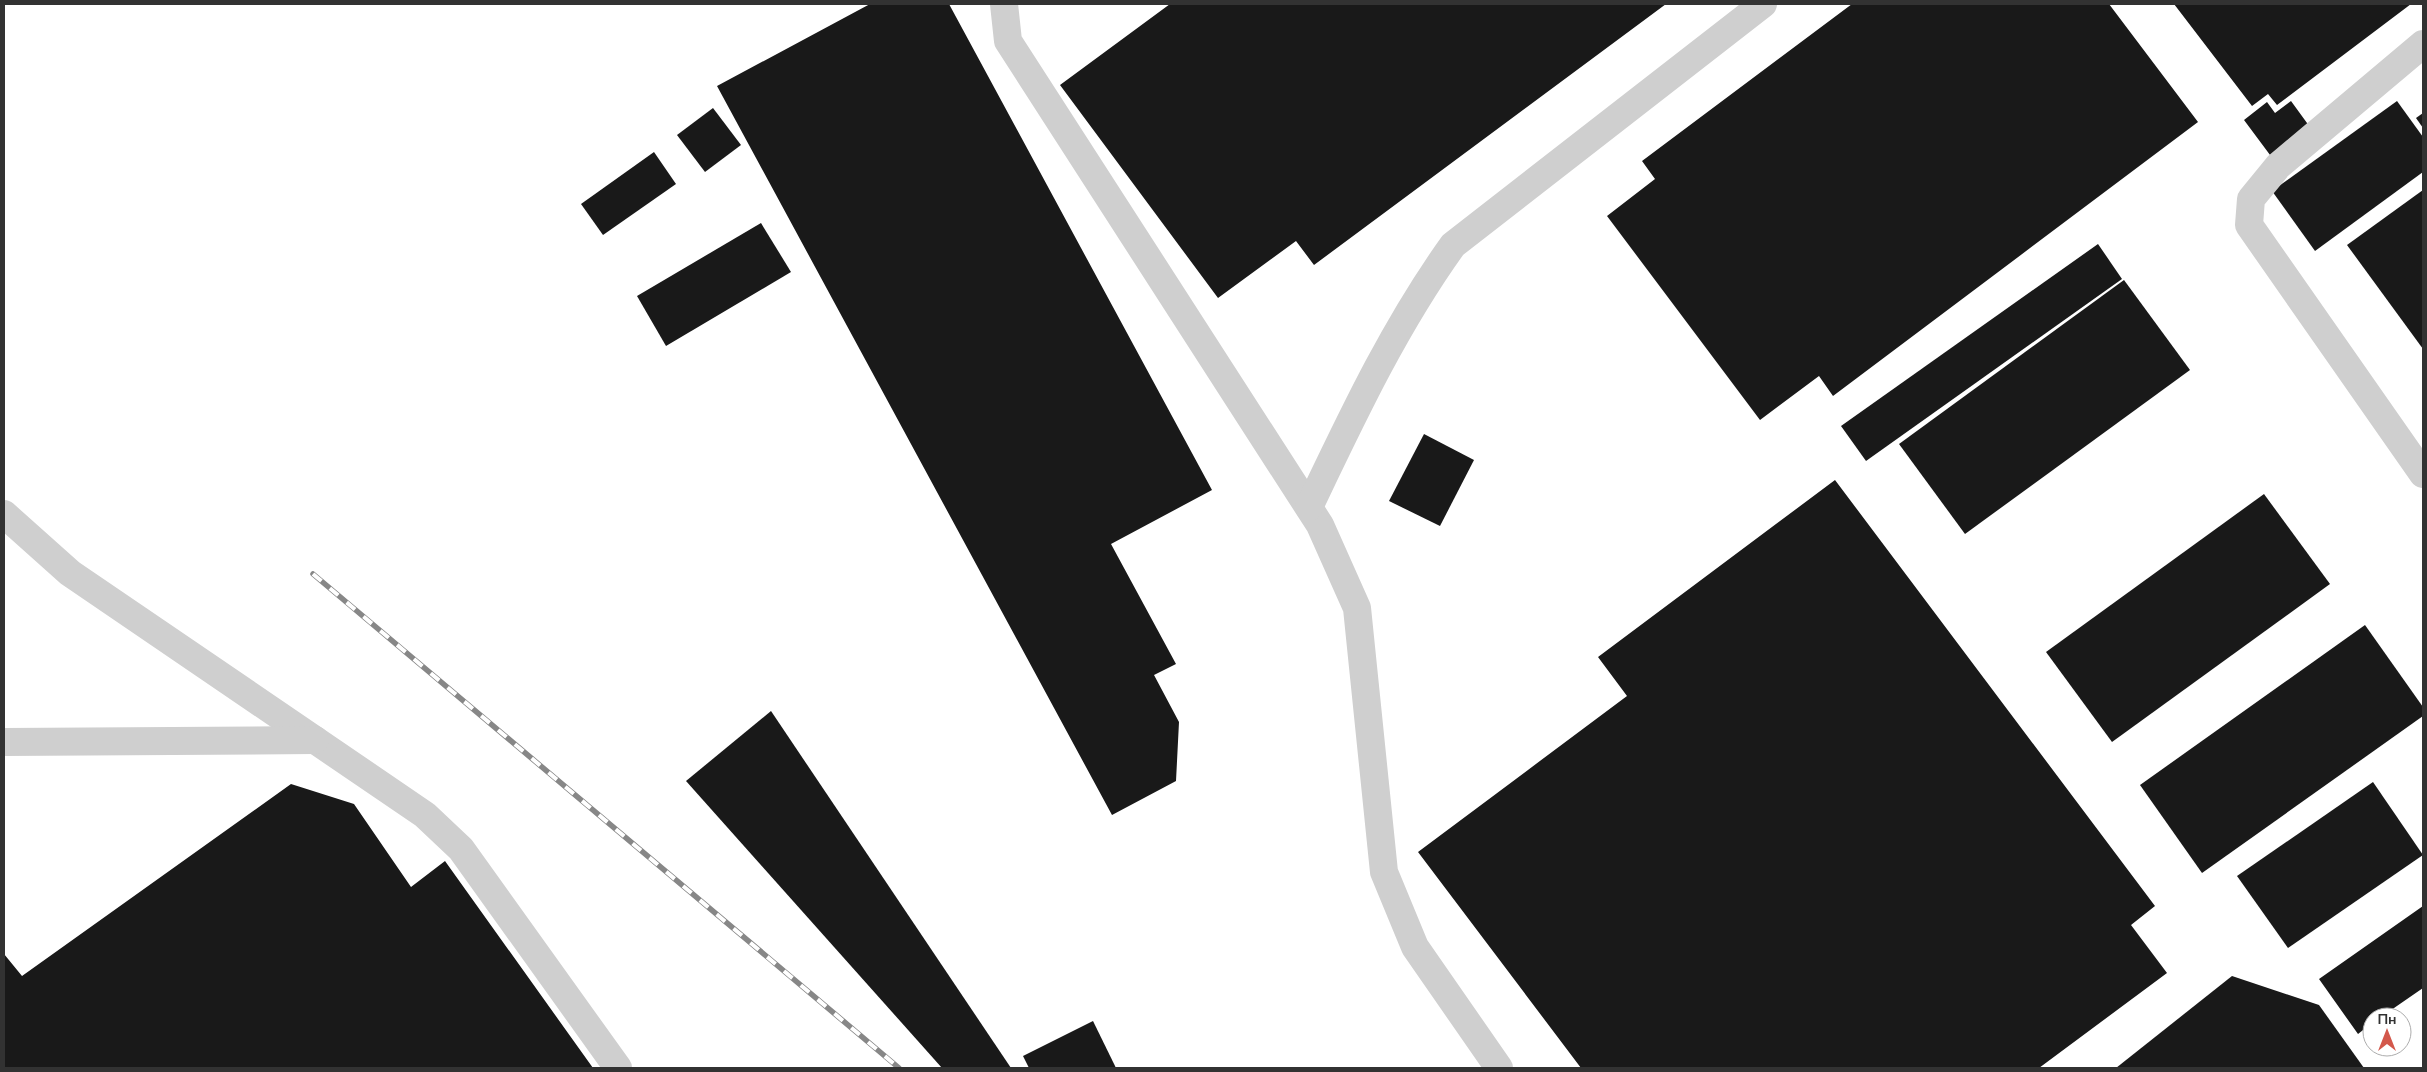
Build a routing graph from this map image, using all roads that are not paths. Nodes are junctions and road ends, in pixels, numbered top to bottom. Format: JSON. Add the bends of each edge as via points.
{"nodes":[{"id":1,"x":1004,"y":4,"type":"edge"},
{"id":2,"x":1763,"y":4,"type":"edge"},
{"id":3,"x":2423,"y":44,"type":"edge"},
{"id":4,"x":2423,"y":474,"type":"edge"},
{"id":5,"x":1309,"y":507,"type":"junction"},
{"id":6,"x":4,"y":514,"type":"edge"},
{"id":7,"x":315,"y":740,"type":"junction"},
{"id":8,"x":4,"y":742,"type":"edge"},
{"id":9,"x":618,"y":1068,"type":"edge"},
{"id":10,"x":1499,"y":1068,"type":"edge"}],
"edges":[{"from":1,"to":5,"type":"lane","via":[[1008,41]]},
{"from":2,"to":5,"type":"lane","via":[[1453,245],[1423,286],[1369,380]]},
{"from":3,"to":4,"type":"lane","via":[[2278,166],[2251,199],[2249,225]]},
{"from":5,"to":10,"type":"lane","via":[[1357,608],[1384,872],[1415,947]]},
{"from":6,"to":7,"type":"lane","via":[[70,573]]},
{"from":7,"to":8,"type":"lane"},
{"from":7,"to":9,"type":"lane","via":[[425,816],[461,849]]}]}
